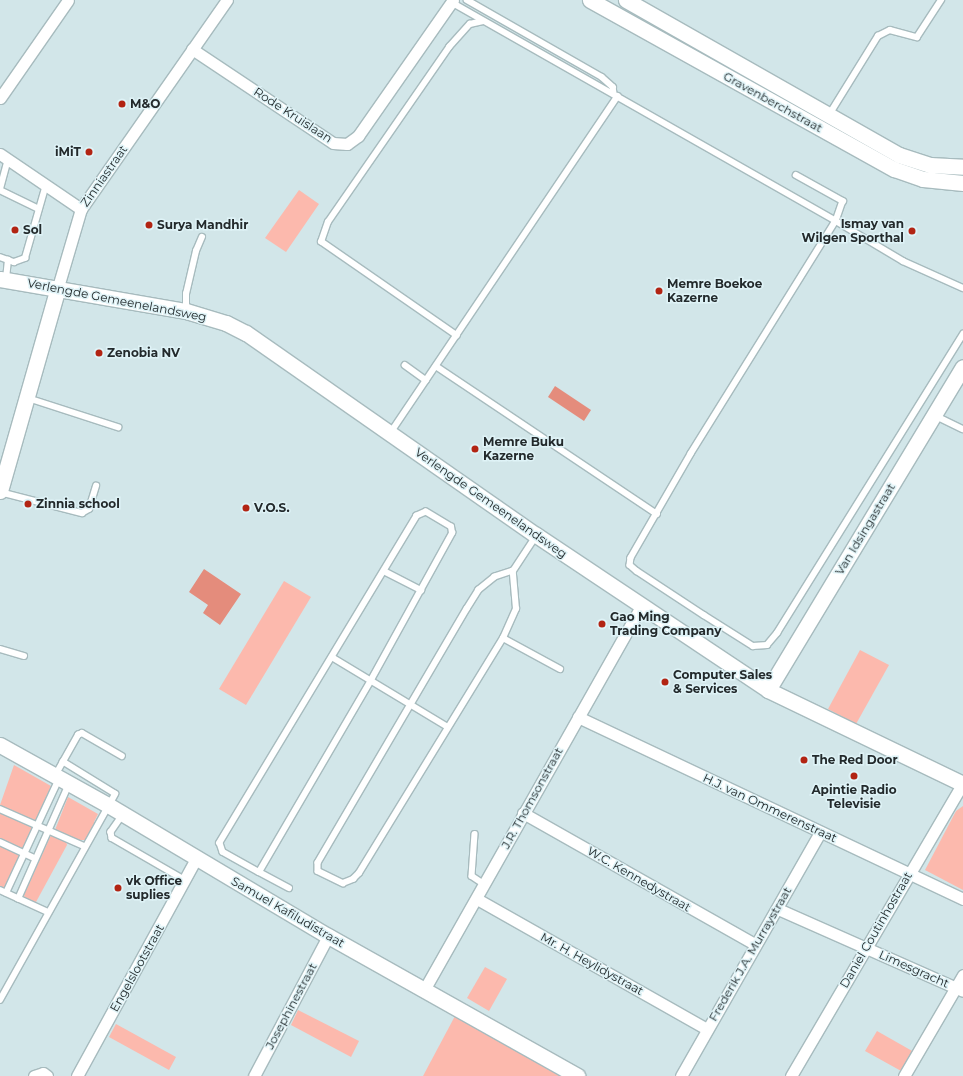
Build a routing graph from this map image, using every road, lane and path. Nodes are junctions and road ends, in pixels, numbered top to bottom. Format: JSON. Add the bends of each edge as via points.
{"nodes":[{"id":1,"x":68,"y":0,"type":"edge"},
{"id":2,"x":227,"y":0,"type":"edge"},
{"id":3,"x":467,"y":0,"type":"edge"},
{"id":4,"x":590,"y":0,"type":"edge"},
{"id":5,"x":626,"y":0,"type":"edge"},
{"id":6,"x":941,"y":0,"type":"edge"},
{"id":7,"x":452,"y":1,"type":"edge"},
{"id":8,"x":483,"y":21,"type":"junction"},
{"id":9,"x":192,"y":49,"type":"junction"},
{"id":10,"x":616,"y":94,"type":"junction"},
{"id":11,"x":0,"y":98,"type":"edge"},
{"id":12,"x":829,"y":115,"type":"junction"},
{"id":13,"x":4,"y":157,"type":"edge"},
{"id":14,"x":963,"y":167,"type":"edge"},
{"id":15,"x":796,"y":175,"type":"dead end"},
{"id":16,"x":963,"y":183,"type":"edge"},
{"id":17,"x":46,"y":185,"type":"junction"},
{"id":18,"x":0,"y":190,"type":"edge"},
{"id":19,"x":39,"y":209,"type":"junction"},
{"id":20,"x":81,"y":209,"type":"junction"},
{"id":21,"x":836,"y":221,"type":"junction"},
{"id":22,"x":202,"y":237,"type":"dead end"},
{"id":23,"x":0,"y":257,"type":"edge"},
{"id":24,"x":8,"y":260,"type":"junction"},
{"id":25,"x":3,"y":279,"type":"edge"},
{"id":26,"x":58,"y":287,"type":"junction"},
{"id":27,"x":963,"y":288,"type":"edge"},
{"id":28,"x":186,"y":311,"type":"junction"},
{"id":29,"x":963,"y":334,"type":"edge"},
{"id":30,"x":457,"y":336,"type":"junction"},
{"id":31,"x":406,"y":365,"type":"dead end"},
{"id":32,"x":436,"y":366,"type":"junction"},
{"id":33,"x":963,"y":367,"type":"edge"},
{"id":34,"x":426,"y":380,"type":"junction"},
{"id":35,"x":27,"y":398,"type":"junction"},
{"id":36,"x":934,"y":415,"type":"junction"},
{"id":37,"x":118,"y":427,"type":"dead end"},
{"id":38,"x":963,"y":429,"type":"edge"},
{"id":39,"x":390,"y":433,"type":"junction"},
{"id":40,"x":96,"y":486,"type":"dead end"},
{"id":41,"x":0,"y":491,"type":"edge"},
{"id":42,"x":658,"y":514,"type":"junction"},
{"id":43,"x":536,"y":535,"type":"junction"},
{"id":44,"x":384,"y":571,"type":"junction"},
{"id":45,"x":513,"y":571,"type":"junction"},
{"id":46,"x":421,"y":590,"type":"junction"},
{"id":47,"x":641,"y":606,"type":"junction"},
{"id":48,"x":503,"y":638,"type":"junction"},
{"id":49,"x":0,"y":649,"type":"edge"},
{"id":50,"x":24,"y":656,"type":"dead end"},
{"id":51,"x":332,"y":657,"type":"junction"},
{"id":52,"x":560,"y":669,"type":"dead end"},
{"id":53,"x":371,"y":680,"type":"junction"},
{"id":54,"x":768,"y":690,"type":"junction"},
{"id":55,"x":411,"y":704,"type":"junction"},
{"id":56,"x":578,"y":717,"type":"junction"},
{"id":57,"x":448,"y":727,"type":"junction"},
{"id":58,"x":0,"y":745,"type":"edge"},
{"id":59,"x":122,"y":756,"type":"dead end"},
{"id":60,"x":63,"y":762,"type":"junction"},
{"id":61,"x":61,"y":780,"type":"junction"},
{"id":62,"x":962,"y":784,"type":"edge"},
{"id":63,"x":108,"y":805,"type":"junction"},
{"id":64,"x":0,"y":808,"type":"edge"},
{"id":65,"x":523,"y":813,"type":"junction"},
{"id":66,"x":124,"y":815,"type":"junction"},
{"id":67,"x":38,"y":825,"type":"junction"},
{"id":68,"x":48,"y":829,"type":"junction"},
{"id":69,"x":820,"y":832,"type":"junction"},
{"id":70,"x":475,"y":834,"type":"dead end"},
{"id":71,"x":0,"y":842,"type":"edge"},
{"id":72,"x":84,"y":846,"type":"junction"},
{"id":73,"x":25,"y":853,"type":"junction"},
{"id":74,"x":35,"y":858,"type":"junction"},
{"id":75,"x":196,"y":860,"type":"junction"},
{"id":76,"x":259,"y":872,"type":"junction"},
{"id":77,"x":909,"y":873,"type":"junction"},
{"id":78,"x":185,"y":880,"type":"junction"},
{"id":79,"x":484,"y":884,"type":"junction"},
{"id":80,"x":290,"y":888,"type":"dead end"},
{"id":81,"x":0,"y":890,"type":"edge"},
{"id":82,"x":6,"y":893,"type":"junction"},
{"id":83,"x":18,"y":899,"type":"junction"},
{"id":84,"x":477,"y":899,"type":"junction"},
{"id":85,"x":963,"y":899,"type":"edge"},
{"id":86,"x":778,"y":909,"type":"junction"},
{"id":87,"x":48,"y":912,"type":"junction"},
{"id":88,"x":328,"y":936,"type":"junction"},
{"id":89,"x":755,"y":944,"type":"junction"},
{"id":90,"x":866,"y":948,"type":"junction"},
{"id":91,"x":963,"y":975,"type":"edge"},
{"id":92,"x":959,"y":989,"type":"edge"},
{"id":93,"x":424,"y":990,"type":"junction"},
{"id":94,"x":0,"y":1000,"type":"edge"},
{"id":95,"x":707,"y":1029,"type":"junction"},
{"id":96,"x":77,"y":1076,"type":"edge"},
{"id":97,"x":254,"y":1076,"type":"edge"},
{"id":98,"x":577,"y":1076,"type":"edge"},
{"id":99,"x":681,"y":1076,"type":"edge"},
{"id":100,"x":791,"y":1076,"type":"edge"},
{"id":101,"x":904,"y":1076,"type":"edge"}],
"edges":[{"from":1,"to":11,"type":"street"},
{"from":2,"to":9,"type":"street","name":"Zinniastraat"},
{"from":3,"to":10,"type":"lane","via":[[602,77],[613,87]]},
{"from":4,"to":16,"type":"street","name":"Gravenberchstraat","via":[[894,169],[923,179]]},
{"from":5,"to":12,"type":"street","name":"Gravenberchstraat"},
{"from":6,"to":12,"type":"lane","via":[[917,37],[890,30],[878,36]]},
{"from":7,"to":8,"type":"lane"},
{"from":7,"to":9,"type":"street","name":"Rode Kruislaan","via":[[358,136],[347,144],[333,143]]},
{"from":8,"to":10,"type":"lane","via":[[605,91]]},
{"from":8,"to":30,"type":"lane","via":[[470,24],[449,47],[328,222],[321,242]]},
{"from":9,"to":20,"type":"street","name":"Zinniastraat"},
{"from":10,"to":21,"type":"lane"},
{"from":10,"to":30,"type":"lane"},
{"from":12,"to":14,"type":"street","name":"Gravenberchstraat","via":[[899,156],[930,165]]},
{"from":13,"to":17,"type":"street"},
{"from":13,"to":18,"type":"lane"},
{"from":15,"to":21,"type":"lane","via":[[842,200]]},
{"from":17,"to":19,"type":"lane"},
{"from":17,"to":20,"type":"street"},
{"from":18,"to":19,"type":"lane"},
{"from":19,"to":24,"type":"lane","via":[[25,258],[20,261]]},
{"from":20,"to":26,"type":"street","name":"Zinniastraat"},
{"from":21,"to":27,"type":"lane","via":[[903,261]]},
{"from":21,"to":42,"type":"lane","via":[[691,454]]},
{"from":22,"to":28,"type":"lane","via":[[187,287]]},
{"from":23,"to":24,"type":"lane"},
{"from":24,"to":25,"type":"lane"},
{"from":25,"to":26,"type":"street","name":"Verlengde Gemeenelandsweg"},
{"from":26,"to":28,"type":"street","name":"Verlengde Gemeenelandsweg"},
{"from":26,"to":35,"type":"street","name":"Zinniastraat"},
{"from":28,"to":39,"type":"street","name":"Verlengde Gemeenelandsweg","via":[[226,323],[246,333]]},
{"from":29,"to":42,"type":"lane","via":[[777,633],[767,644],[753,646],[630,565],[631,558]]},
{"from":30,"to":32,"type":"lane"},
{"from":31,"to":34,"type":"lane"},
{"from":32,"to":34,"type":"lane"},
{"from":32,"to":42,"type":"lane"},
{"from":33,"to":36,"type":"street","name":"Van Idsingastraat"},
{"from":34,"to":39,"type":"lane"},
{"from":35,"to":37,"type":"lane"},
{"from":35,"to":41,"type":"street","name":"Zinniastraat"},
{"from":36,"to":38,"type":"lane"},
{"from":36,"to":54,"type":"street","name":"Van Idsingastraat"},
{"from":39,"to":43,"type":"street","name":"Verlengde Gemeenelandsweg"},
{"from":40,"to":41,"type":"lane","via":[[89,509],[82,513]]},
{"from":43,"to":45,"type":"lane"},
{"from":43,"to":47,"type":"street","name":"Verlengde Gemeenelandsweg"},
{"from":44,"to":46,"type":"lane"},
{"from":44,"to":46,"type":"lane","via":[[419,514],[428,513],[451,527],[453,532]]},
{"from":44,"to":51,"type":"lane"},
{"from":45,"to":48,"type":"lane","via":[[516,609]]},
{"from":45,"to":55,"type":"lane","via":[[495,578],[479,590]]},
{"from":46,"to":53,"type":"lane"},
{"from":47,"to":54,"type":"street","name":"Verlengde Gemeenelandsweg"},
{"from":47,"to":56,"type":"street","name":"J.R. Thomsonstraat"},
{"from":48,"to":52,"type":"lane"},
{"from":48,"to":57,"type":"lane"},
{"from":49,"to":50,"type":"lane"},
{"from":51,"to":53,"type":"lane"},
{"from":51,"to":76,"type":"lane","via":[[220,843],[222,852]]},
{"from":53,"to":55,"type":"lane"},
{"from":53,"to":76,"type":"lane"},
{"from":54,"to":62,"type":"street","name":"Verlengde Gemeenelandsweg"},
{"from":55,"to":57,"type":"lane"},
{"from":55,"to":57,"type":"lane","via":[[318,863],[318,871],[343,883],[359,873]]},
{"from":56,"to":65,"type":"street","name":"J.R. Thomsonstraat"},
{"from":56,"to":69,"type":"street","name":"H.J. van Ommerenstraat"},
{"from":58,"to":61,"type":"street","name":"Samuel Kafiludistraat"},
{"from":59,"to":60,"type":"lane","via":[[82,733],[78,735]]},
{"from":60,"to":61,"type":"lane"},
{"from":60,"to":63,"type":"lane","via":[[114,791]]},
{"from":61,"to":63,"type":"street","name":"Samuel Kafiludistraat"},
{"from":61,"to":67,"type":"lane"},
{"from":61,"to":68,"type":"lane"},
{"from":62,"to":77,"type":"street","name":"Daniel Coutinhostraat"},
{"from":63,"to":66,"type":"street","name":"Samuel Kafiludistraat"},
{"from":63,"to":72,"type":"lane"},
{"from":64,"to":67,"type":"lane"},
{"from":65,"to":79,"type":"street","name":"J.R. Thomsonstraat"},
{"from":65,"to":89,"type":"street","name":"W.C. Kennedystraat"},
{"from":66,"to":75,"type":"street","name":"Samuel Kafiludistraat"},
{"from":66,"to":78,"type":"lane","via":[[111,832],[112,838]]},
{"from":67,"to":68,"type":"lane"},
{"from":67,"to":73,"type":"lane"},
{"from":68,"to":72,"type":"lane"},
{"from":68,"to":74,"type":"lane"},
{"from":69,"to":77,"type":"street","name":"H.J. van Ommerenstraat"},
{"from":69,"to":86,"type":"street","name":"Frederik J.A. Murraystraat"},
{"from":70,"to":79,"type":"lane","via":[[472,876]]},
{"from":71,"to":73,"type":"lane"},
{"from":72,"to":87,"type":"lane"},
{"from":73,"to":74,"type":"lane"},
{"from":73,"to":82,"type":"lane"},
{"from":74,"to":83,"type":"lane"},
{"from":75,"to":78,"type":"street","name":"Engelslootstraat"},
{"from":75,"to":88,"type":"street","name":"Samuel Kafiludistraat"},
{"from":76,"to":80,"type":"lane"},
{"from":77,"to":85,"type":"street","name":"H.J. van Ommerenstraat"},
{"from":77,"to":90,"type":"street","name":"Daniel Coutinhostraat"},
{"from":78,"to":96,"type":"street","name":"Engelslootstraat"},
{"from":79,"to":84,"type":"street","name":"J.R. Thomsonstraat"},
{"from":81,"to":82,"type":"lane"},
{"from":82,"to":83,"type":"lane"},
{"from":83,"to":87,"type":"lane"},
{"from":84,"to":93,"type":"street","name":"J.R. Thomsonstraat"},
{"from":84,"to":95,"type":"street","name":"Mr. H. Heylidystraat"},
{"from":86,"to":89,"type":"street","name":"Frederik J.A. Murraystraat"},
{"from":86,"to":90,"type":"street","name":"Limesgracht"},
{"from":87,"to":94,"type":"lane"},
{"from":88,"to":93,"type":"street","name":"Samuel Kafiludistraat"},
{"from":88,"to":97,"type":"street","name":"Josephinestraat"},
{"from":89,"to":95,"type":"street","name":"Frederik J.A. Murraystraat"},
{"from":90,"to":92,"type":"street","name":"Limesgracht"},
{"from":90,"to":100,"type":"street","name":"Daniel Coutinhostraat"},
{"from":91,"to":92,"type":"street"},
{"from":92,"to":101,"type":"street"},
{"from":93,"to":98,"type":"street","name":"Samuel Kafiludistraat"},
{"from":95,"to":99,"type":"street","name":"Frederik J.A. Murraystraat"}]}
